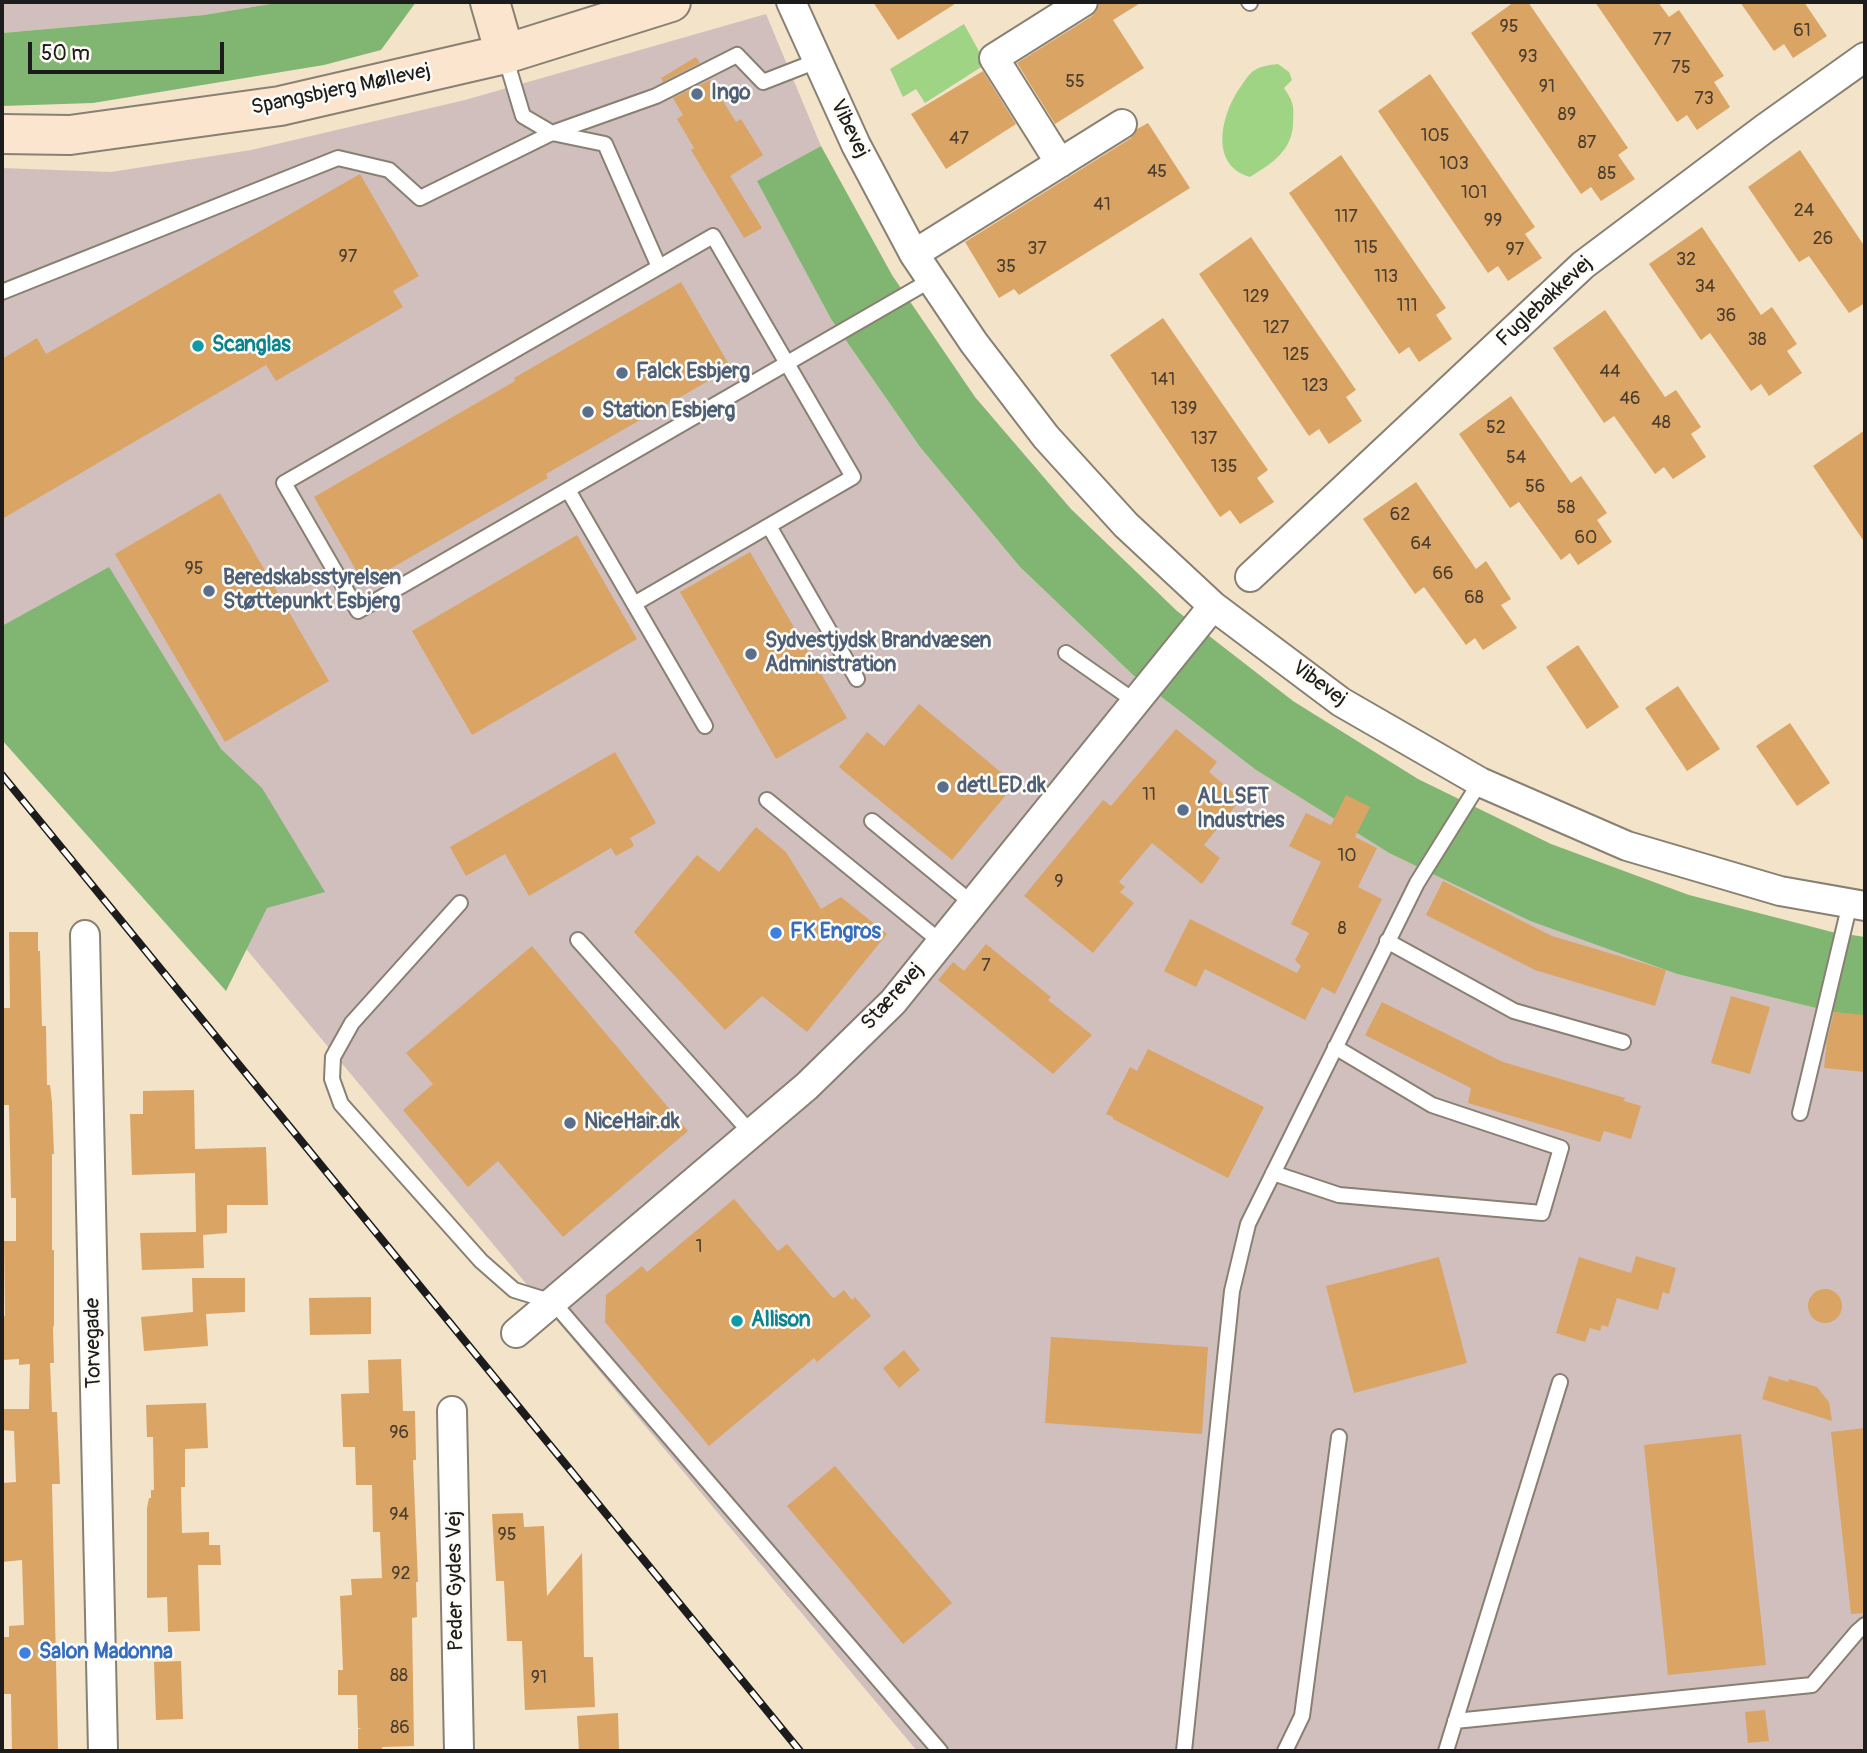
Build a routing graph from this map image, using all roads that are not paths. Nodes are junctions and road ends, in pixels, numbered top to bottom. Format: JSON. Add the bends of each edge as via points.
{"nodes":[{"id":1,"x":490,"y":2,"type":"edge"},
{"id":2,"x":671,"y":2,"type":"edge"},
{"id":3,"x":791,"y":2,"type":"edge"},
{"id":4,"x":1083,"y":2,"type":"edge"},
{"id":5,"x":505,"y":54,"type":"junction"},
{"id":6,"x":1865,"y":57,"type":"edge"},
{"id":7,"x":817,"y":61,"type":"junction"},
{"id":8,"x":1122,"y":124,"type":"dead end"},
{"id":9,"x":552,"y":133,"type":"junction"},
{"id":10,"x":2,"y":134,"type":"edge"},
{"id":11,"x":1060,"y":163,"type":"junction"},
{"id":12,"x":914,"y":254,"type":"junction"},
{"id":13,"x":659,"y":267,"type":"junction"},
{"id":14,"x":931,"y":280,"type":"junction"},
{"id":15,"x":2,"y":292,"type":"edge"},
{"id":16,"x":787,"y":363,"type":"junction"},
{"id":17,"x":568,"y":490,"type":"junction"},
{"id":18,"x":769,"y":526,"type":"junction"},
{"id":19,"x":1250,"y":577,"type":"dead end"},
{"id":20,"x":634,"y":604,"type":"junction"},
{"id":21,"x":1213,"y":606,"type":"junction"},
{"id":22,"x":1066,"y":653,"type":"dead end"},
{"id":23,"x":857,"y":679,"type":"dead end"},
{"id":24,"x":1136,"y":702,"type":"junction"},
{"id":25,"x":705,"y":726,"type":"dead end"},
{"id":26,"x":1480,"y":782,"type":"junction"},
{"id":27,"x":766,"y":800,"type":"dead end"},
{"id":28,"x":872,"y":821,"type":"dead end"},
{"id":29,"x":460,"y":903,"type":"dead end"},
{"id":30,"x":972,"y":904,"type":"junction"},
{"id":31,"x":1858,"y":905,"type":"edge"},
{"id":32,"x":85,"y":935,"type":"dead end"},
{"id":33,"x":578,"y":940,"type":"dead end"},
{"id":34,"x":1387,"y":941,"type":"junction"},
{"id":35,"x":941,"y":942,"type":"junction"},
{"id":36,"x":1623,"y":1042,"type":"dead end"},
{"id":37,"x":1335,"y":1047,"type":"junction"},
{"id":38,"x":1800,"y":1113,"type":"dead end"},
{"id":39,"x":751,"y":1133,"type":"junction"},
{"id":40,"x":1273,"y":1173,"type":"junction"},
{"id":41,"x":553,"y":1302,"type":"junction"},
{"id":42,"x":516,"y":1333,"type":"dead end"},
{"id":43,"x":1560,"y":1382,"type":"dead end"},
{"id":44,"x":452,"y":1411,"type":"dead end"},
{"id":45,"x":1339,"y":1437,"type":"dead end"},
{"id":46,"x":1865,"y":1625,"type":"edge"},
{"id":47,"x":1455,"y":1721,"type":"junction"},
{"id":48,"x":103,"y":1751,"type":"edge"},
{"id":49,"x":459,"y":1751,"type":"edge"},
{"id":50,"x":940,"y":1751,"type":"edge"},
{"id":51,"x":1184,"y":1751,"type":"edge"},
{"id":52,"x":1285,"y":1751,"type":"edge"},
{"id":53,"x":1446,"y":1751,"type":"edge"}],
"edges":[{"from":1,"to":5,"type":"street"},
{"from":2,"to":5,"type":"street","name":"Spangsbjerg Møllevej"},
{"from":3,"to":7,"type":"street","name":"Vibevej"},
{"from":4,"to":11,"type":"street","via":[[994,58]]},
{"from":5,"to":9,"type":"lane","via":[[523,116]]},
{"from":5,"to":10,"type":"street","name":"Spangsbjerg Møllevej","via":[[280,106],[70,135]]},
{"from":6,"to":19,"type":"street","name":"Fuglebakkevej","via":[[1583,265]]},
{"from":7,"to":9,"type":"lane","via":[[763,82],[737,55],[656,96]]},
{"from":7,"to":12,"type":"street","name":"Vibevej"},
{"from":8,"to":11,"type":"street"},
{"from":9,"to":13,"type":"lane","via":[[606,144]]},
{"from":9,"to":15,"type":"lane","via":[[420,198],[389,170],[338,158]]},
{"from":11,"to":12,"type":"street"},
{"from":12,"to":14,"type":"street","name":"Vibevej"},
{"from":13,"to":16,"type":"lane","via":[[713,236]]},
{"from":13,"to":17,"type":"lane","via":[[284,483],[358,611]]},
{"from":14,"to":16,"type":"lane"},
{"from":14,"to":21,"type":"street","name":"Vibevej","via":[[1046,437],[1126,525]]},
{"from":16,"to":17,"type":"lane"},
{"from":16,"to":18,"type":"lane","via":[[853,477]]},
{"from":17,"to":20,"type":"lane"},
{"from":18,"to":20,"type":"lane"},
{"from":18,"to":23,"type":"lane"},
{"from":20,"to":25,"type":"lane"},
{"from":21,"to":24,"type":"street","name":"Stærevej"},
{"from":21,"to":26,"type":"street","name":"Vibevej","via":[[1341,702]]},
{"from":22,"to":24,"type":"lane"},
{"from":24,"to":30,"type":"street","name":"Stærevej"},
{"from":26,"to":31,"type":"street","name":"Vibevej","via":[[1627,846],[1780,891]]},
{"from":26,"to":34,"type":"lane"},
{"from":27,"to":35,"type":"lane"},
{"from":28,"to":30,"type":"lane"},
{"from":29,"to":41,"type":"lane","via":[[352,1023],[332,1057],[332,1079],[341,1104],[481,1261],[514,1290]]},
{"from":30,"to":35,"type":"street","name":"Stærevej"},
{"from":31,"to":38,"type":"lane"},
{"from":32,"to":48,"type":"street","name":"Torvegade"},
{"from":33,"to":39,"type":"lane"},
{"from":34,"to":36,"type":"lane","via":[[1514,1010]]},
{"from":34,"to":37,"type":"lane"},
{"from":35,"to":39,"type":"street","name":"Stærevej","via":[[893,1002]]},
{"from":37,"to":40,"type":"lane"},
{"from":37,"to":40,"type":"lane","via":[[1432,1105],[1561,1148],[1542,1213],[1339,1195]]},
{"from":39,"to":41,"type":"street","name":"Stærevej"},
{"from":40,"to":51,"type":"lane","via":[[1248,1224],[1232,1291]]},
{"from":41,"to":42,"type":"street","name":"Stærevej"},
{"from":41,"to":50,"type":"lane"},
{"from":43,"to":47,"type":"lane"},
{"from":44,"to":49,"type":"street","name":"Peder Gydes Vej"},
{"from":45,"to":52,"type":"lane","via":[[1302,1716]]},
{"from":46,"to":47,"type":"lane","via":[[1812,1685]]},
{"from":47,"to":53,"type":"lane"}]}
